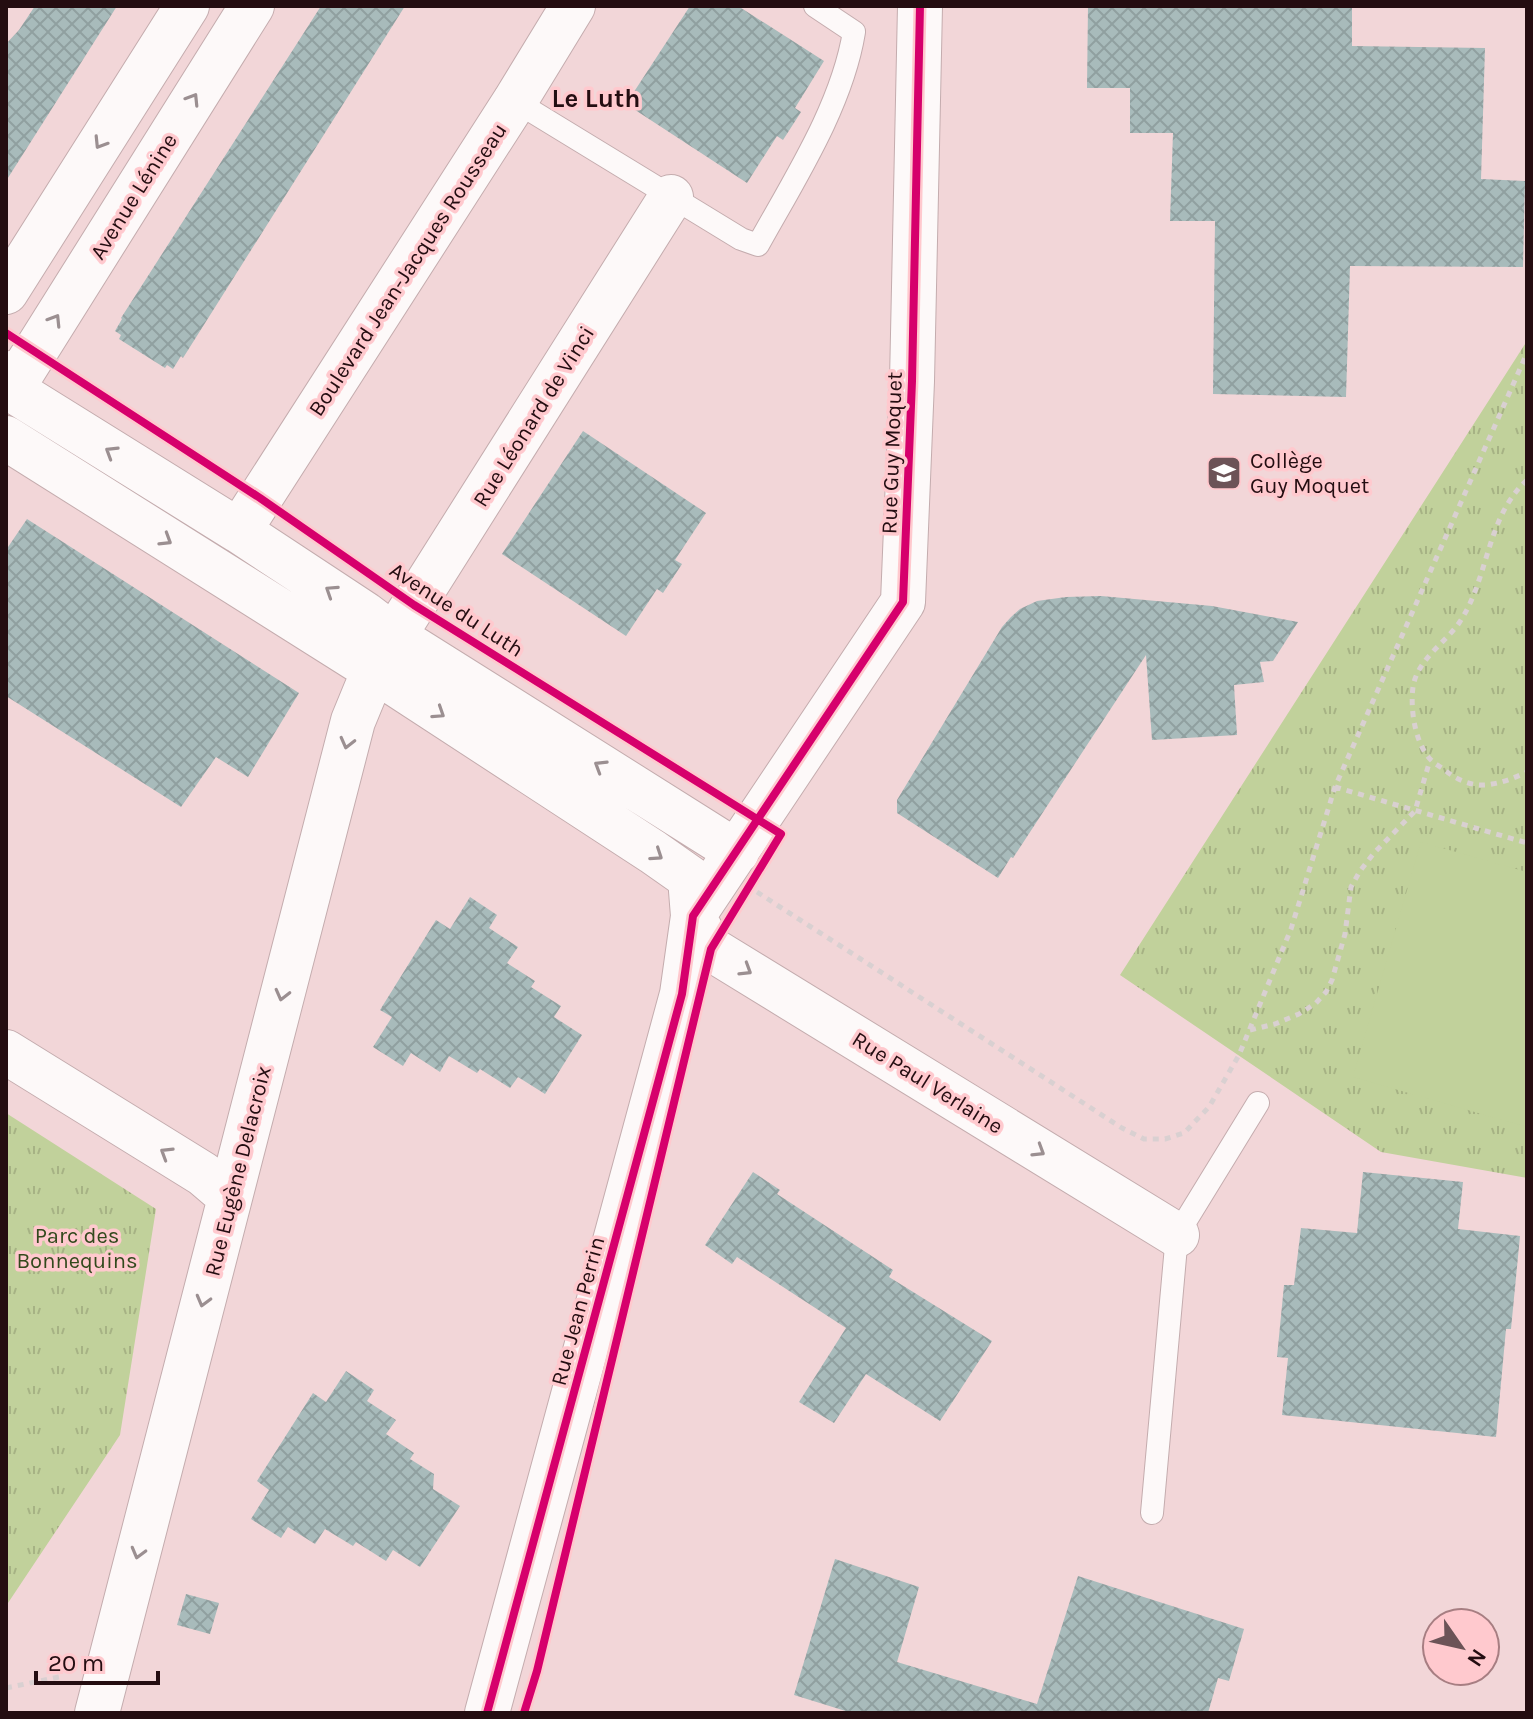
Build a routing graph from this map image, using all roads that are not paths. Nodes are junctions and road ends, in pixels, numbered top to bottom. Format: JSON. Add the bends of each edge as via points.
{"nodes":[{"id":1,"x":187,"y":6,"type":"edge"},
{"id":2,"x":252,"y":6,"type":"edge"},
{"id":3,"x":573,"y":6,"type":"edge"},
{"id":4,"x":815,"y":6,"type":"edge"},
{"id":5,"x":920,"y":6,"type":"edge"},
{"id":6,"x":515,"y":101,"type":"junction"},
{"id":7,"x":671,"y":197,"type":"junction"},
{"id":8,"x":6,"y":292,"type":"edge"},
{"id":9,"x":6,"y":374,"type":"edge"},
{"id":10,"x":6,"y":386,"type":"edge"},
{"id":11,"x":6,"y":438,"type":"edge"},
{"id":12,"x":239,"y":531,"type":"junction"},
{"id":13,"x":384,"y":653,"type":"junction"},
{"id":14,"x":743,"y":870,"type":"junction"},
{"id":15,"x":693,"y":916,"type":"junction"},
{"id":16,"x":6,"y":1052,"type":"edge"},
{"id":17,"x":1258,"y":1103,"type":"dead end"},
{"id":18,"x":230,"y":1197,"type":"junction"},
{"id":19,"x":1177,"y":1235,"type":"junction"},
{"id":20,"x":1152,"y":1513,"type":"dead end"},
{"id":21,"x":97,"y":1713,"type":"edge"},
{"id":22,"x":487,"y":1713,"type":"edge"}],
"edges":[{"from":1,"to":8,"type":"street","one_way":true},
{"from":9,"to":2,"type":"street","name":"Avenue Lénine","one_way":true,"via":[[23,371]]},
{"from":3,"to":6,"type":"street","name":"Boulevard Jean-Jacques Rousseau"},
{"from":4,"to":7,"type":"lane","via":[[854,32],[849,59],[804,163],[758,245]]},
{"from":5,"to":14,"type":"street","name":"Rue Guy Moquet","via":[[903,602]]},
{"from":6,"to":7,"type":"lane"},
{"from":6,"to":12,"type":"street","name":"Boulevard Jean-Jacques Rousseau"},
{"from":7,"to":13,"type":"street","name":"Rue Léonard de Vinci"},
{"from":12,"to":10,"type":"street","one_way":true},
{"from":11,"to":13,"type":"street","one_way":true},
{"from":13,"to":12,"type":"street","one_way":true,"via":[[365,614]]},
{"from":14,"to":13,"type":"street","one_way":true},
{"from":13,"to":15,"type":"street","name":"Rue Paul Verlaine","one_way":true,"via":[[690,878]]},
{"from":13,"to":18,"type":"street","name":"Rue Eugène Delacroix","one_way":true,"via":[[353,721]]},
{"from":14,"to":15,"type":"street"},
{"from":15,"to":19,"type":"street","name":"Rue Paul Verlaine","one_way":true,"via":[[711,949]]},
{"from":15,"to":22,"type":"street","name":"Rue Jean Perrin","via":[[682,994]]},
{"from":18,"to":16,"type":"street","one_way":true,"via":[[203,1174]]},
{"from":17,"to":19,"type":"lane"},
{"from":18,"to":21,"type":"street","name":"Rue Eugène Delacroix","one_way":true},
{"from":19,"to":20,"type":"lane"}]}
